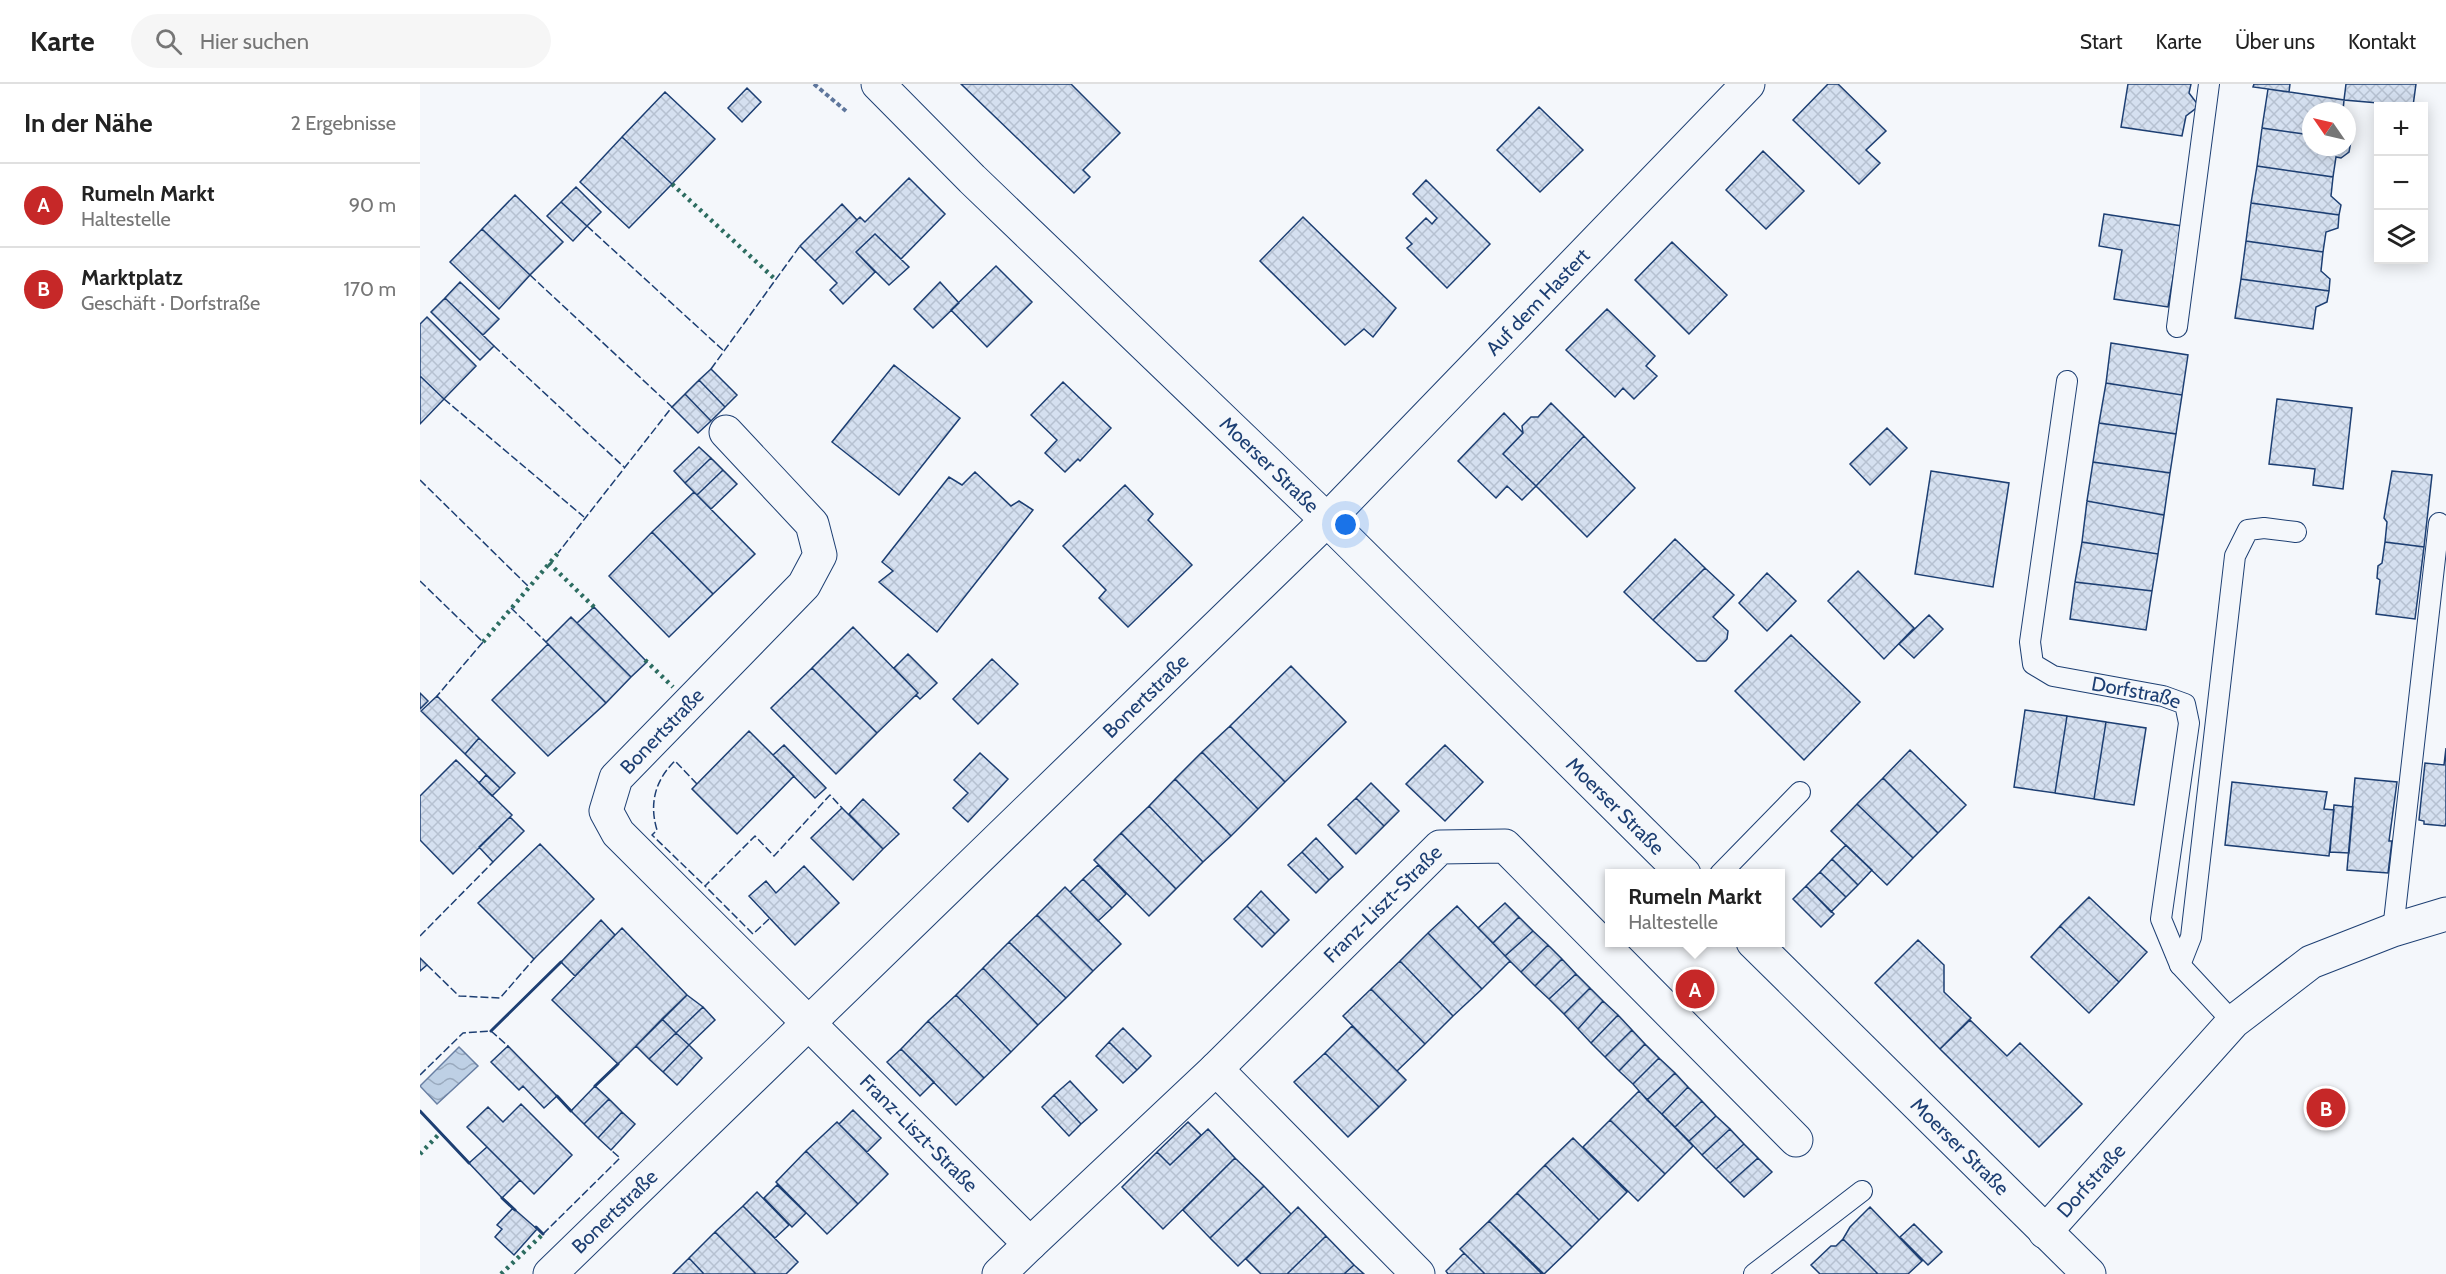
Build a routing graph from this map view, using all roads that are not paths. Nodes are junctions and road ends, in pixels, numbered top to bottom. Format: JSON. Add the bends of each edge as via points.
{"nodes":[{"id":1,"x":878,"y":84,"type":"edge"},
{"id":2,"x":1748,"y":84,"type":"edge"},
{"id":3,"x":2209,"y":84,"type":"edge"},
{"id":4,"x":2177,"y":327,"type":"dead end"},
{"id":5,"x":2067,"y":381,"type":"dead end"},
{"id":6,"x":726,"y":432,"type":"dead end"},
{"id":7,"x":1327,"y":520,"type":"junction"},
{"id":8,"x":2439,"y":523,"type":"dead end"},
{"id":9,"x":2296,"y":532,"type":"dead end"},
{"id":10,"x":1800,"y":792,"type":"dead end"},
{"id":11,"x":1680,"y":869,"type":"edge"},
{"id":12,"x":1724,"y":869,"type":"edge"},
{"id":13,"x":2446,"y":914,"type":"edge"},
{"id":14,"x":2392,"y":930,"type":"junction"},
{"id":15,"x":1758,"y":947,"type":"edge"},
{"id":16,"x":2180,"y":965,"type":"junction"},
{"id":17,"x":2233,"y":1022,"type":"junction"},
{"id":18,"x":808,"y":1023,"type":"junction"},
{"id":19,"x":1216,"y":1069,"type":"junction"},
{"id":20,"x":1796,"y":1140,"type":"dead end"},
{"id":21,"x":1862,"y":1191,"type":"dead end"},
{"id":22,"x":2045,"y":1232,"type":"junction"},
{"id":23,"x":1030,"y":1244,"type":"junction"},
{"id":24,"x":550,"y":1274,"type":"edge"},
{"id":25,"x":999,"y":1274,"type":"edge"},
{"id":26,"x":1418,"y":1274,"type":"edge"},
{"id":27,"x":1754,"y":1274,"type":"edge"},
{"id":28,"x":2089,"y":1274,"type":"edge"}],
"edges":[{"from":1,"to":7,"type":"street","name":"Moerser Straße"},
{"from":2,"to":7,"type":"street","name":"Auf dem Hastert"},
{"from":3,"to":4,"type":"lane"},
{"from":5,"to":16,"type":"lane","name":"Dorfstraße","via":[[2030,642],[2033,664],[2053,676],[2163,696],[2184,704],[2189,723],[2161,919]]},
{"from":6,"to":18,"type":"street","name":"Bonertstraße","via":[[812,524],[820,555],[804,585],[616,778],[606,811],[618,833]]},
{"from":7,"to":11,"type":"street","name":"Moerser Straße"},
{"from":7,"to":18,"type":"street","name":"Bonertstraße"},
{"from":8,"to":14,"type":"lane"},
{"from":9,"to":16,"type":"lane","via":[[2248,530],[2235,556],[2190,937]]},
{"from":10,"to":12,"type":"lane"},
{"from":13,"to":14,"type":"street","name":"Dorfstraße"},
{"from":14,"to":17,"type":"street","name":"Dorfstraße","via":[[2311,962]]},
{"from":15,"to":22,"type":"street","name":"Moerser Straße"},
{"from":16,"to":17,"type":"lane","name":"Dorfstraße"},
{"from":17,"to":22,"type":"street","name":"Dorfstraße"},
{"from":18,"to":23,"type":"street","name":"Franz-Liszt-Straße"},
{"from":18,"to":24,"type":"street","name":"Bonertstraße"},
{"from":19,"to":20,"type":"street","name":"Franz-Liszt-Straße","via":[[1440,847],[1505,846]]},
{"from":19,"to":23,"type":"street","name":"Franz-Liszt-Straße"},
{"from":19,"to":26,"type":"street"},
{"from":21,"to":27,"type":"lane"},
{"from":22,"to":28,"type":"street","name":"Moerser Straße"},
{"from":23,"to":25,"type":"street","name":"Franz-Liszt-Straße"}]}
